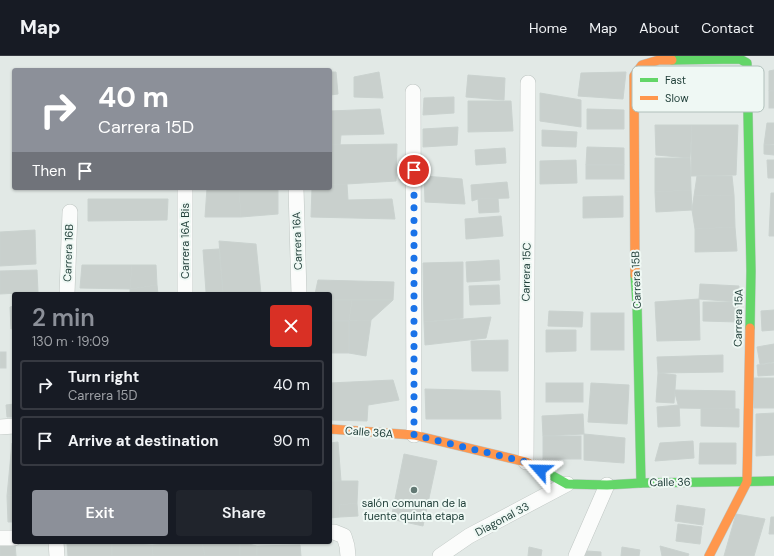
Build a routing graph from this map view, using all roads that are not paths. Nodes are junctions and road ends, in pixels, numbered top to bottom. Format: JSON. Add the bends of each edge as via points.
{"nodes":[{"id":1,"x":641,"y":66,"type":"edge"},
{"id":2,"x":747,"y":66,"type":"edge"},
{"id":3,"x":528,"y":83,"type":"dead end"},
{"id":4,"x":414,"y":92,"type":"dead end"},
{"id":5,"x":634,"y":112,"type":"edge"},
{"id":6,"x":749,"y":112,"type":"edge"},
{"id":7,"x":185,"y":190,"type":"edge"},
{"id":8,"x":296,"y":190,"type":"edge"},
{"id":9,"x":70,"y":212,"type":"dead end"},
{"id":10,"x":67,"y":292,"type":"edge"},
{"id":11,"x":185,"y":292,"type":"edge"},
{"id":12,"x":299,"y":292,"type":"edge"},
{"id":13,"x":12,"y":426,"type":"edge"},
{"id":14,"x":0,"y":427,"type":"edge"},
{"id":15,"x":332,"y":429,"type":"edge"},
{"id":16,"x":414,"y":435,"type":"junction"},
{"id":17,"x":526,"y":462,"type":"junction"},
{"id":18,"x":774,"y":481,"type":"edge"},
{"id":19,"x":747,"y":482,"type":"junction"},
{"id":20,"x":641,"y":483,"type":"junction"},
{"id":21,"x":567,"y":484,"type":"junction"},
{"id":22,"x":607,"y":485,"type":"junction"},
{"id":23,"x":332,"y":532,"type":"edge"},
{"id":24,"x":469,"y":536,"type":"junction"},
{"id":25,"x":0,"y":538,"type":"edge"},
{"id":26,"x":12,"y":538,"type":"edge"},
{"id":27,"x":56,"y":544,"type":"edge"},
{"id":28,"x":57,"y":556,"type":"edge"},
{"id":29,"x":348,"y":556,"type":"edge"},
{"id":30,"x":440,"y":556,"type":"edge"},
{"id":31,"x":458,"y":556,"type":"edge"},
{"id":32,"x":576,"y":556,"type":"edge"},
{"id":33,"x":709,"y":556,"type":"edge"}],
"edges":[{"from":1,"to":2,"type":"street","name":"Carrera 15B","via":[[659,60],[740,59],[747,62]]},
{"from":3,"to":17,"type":"street","name":"Carrera 15C"},
{"from":4,"to":16,"type":"street"},
{"from":5,"to":20,"type":"street","name":"Carrera 15B","via":[[634,273]]},
{"from":6,"to":19,"type":"street","name":"Carrera 15A","via":[[751,270]]},
{"from":7,"to":11,"type":"street","name":"Carrera 16A Bis"},
{"from":8,"to":12,"type":"street","name":"Carrera 16A"},
{"from":9,"to":10,"type":"street","name":"Carrera 16B"},
{"from":13,"to":14,"type":"street"},
{"from":15,"to":16,"type":"street","name":"Calle 36A"},
{"from":16,"to":17,"type":"street","name":"Calle 36A"},
{"from":17,"to":21,"type":"street","name":"Calle 36A"},
{"from":18,"to":19,"type":"street","name":"Calle 36"},
{"from":19,"to":20,"type":"street","name":"Calle 36"},
{"from":19,"to":33,"type":"street","name":"Carrera 15A"},
{"from":20,"to":22,"type":"street","name":"Calle 36"},
{"from":21,"to":22,"type":"street","name":"Calle 36"},
{"from":21,"to":24,"type":"street","name":"Diagonal 33"},
{"from":22,"to":32,"type":"street"},
{"from":23,"to":29,"type":"street","via":[[344,536]]},
{"from":24,"to":30,"type":"street","name":"Diagonal 33"},
{"from":24,"to":31,"type":"street"},
{"from":25,"to":26,"type":"street"},
{"from":27,"to":28,"type":"street"}]}
